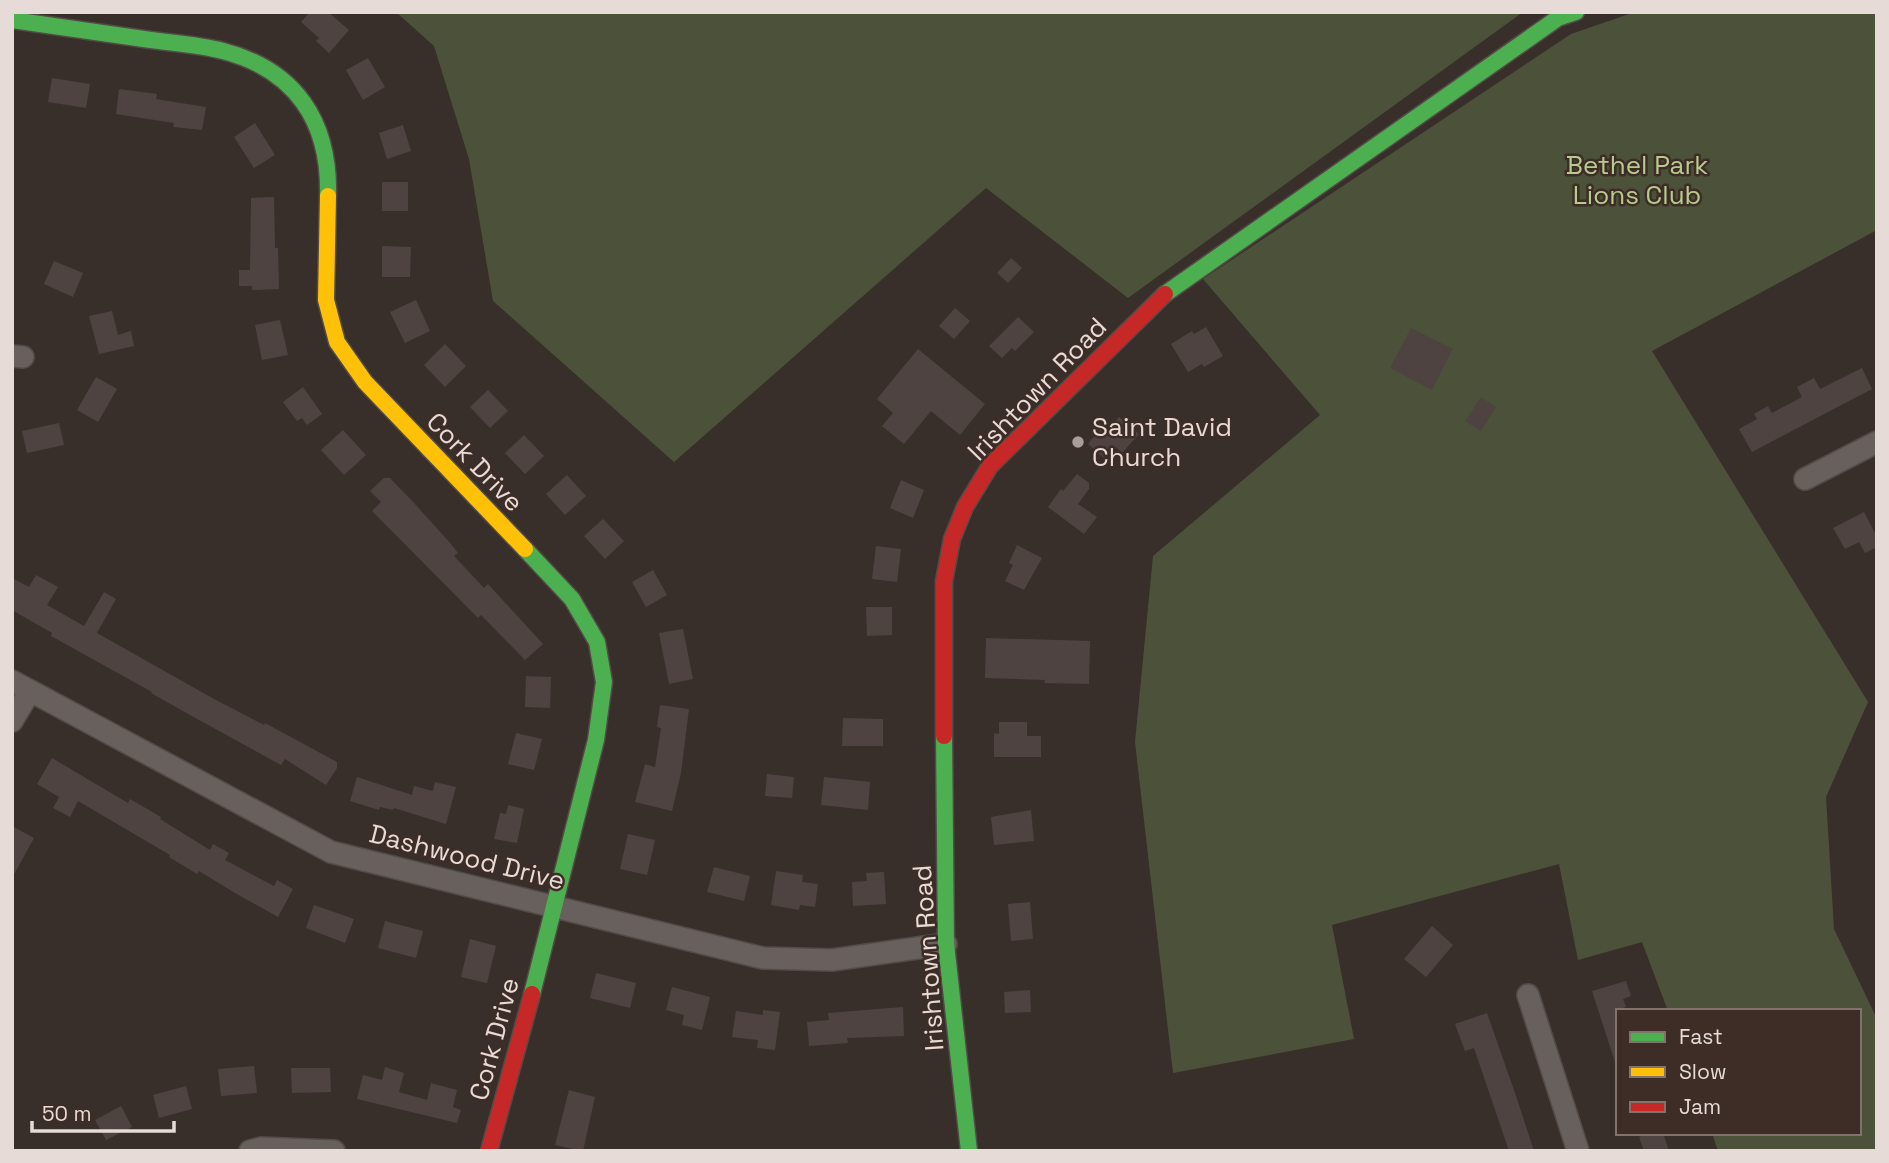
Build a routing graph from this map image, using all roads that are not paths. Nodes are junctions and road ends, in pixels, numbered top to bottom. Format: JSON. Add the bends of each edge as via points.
{"nodes":[{"id":1,"x":1576,"y":12,"type":"edge"},
{"id":2,"x":12,"y":20,"type":"edge"},
{"id":3,"x":1877,"y":442,"type":"edge"},
{"id":4,"x":1805,"y":479,"type":"dead end"},
{"id":5,"x":21,"y":686,"type":"edge"},
{"id":6,"x":12,"y":721,"type":"edge"},
{"id":7,"x":555,"y":908,"type":"junction"},
{"id":8,"x":946,"y":944,"type":"junction"},
{"id":9,"x":1528,"y":995,"type":"dead end"},
{"id":10,"x":250,"y":1151,"type":"edge"},
{"id":11,"x":334,"y":1151,"type":"edge"},
{"id":12,"x":489,"y":1151,"type":"edge"},
{"id":13,"x":969,"y":1151,"type":"edge"},
{"id":14,"x":1578,"y":1151,"type":"edge"}],
"edges":[{"from":1,"to":8,"type":"street","name":"Irishtown Road","via":[[1558,18],[1166,293],[990,466],[952,539],[944,581]]},
{"from":2,"to":7,"type":"street","name":"Cork Drive","via":[[223,51],[264,68],[296,92],[320,129],[329,172],[326,300],[337,342],[365,382],[572,599],[597,642],[604,682],[596,740]]},
{"from":3,"to":4,"type":"street"},
{"from":5,"to":6,"type":"street"},
{"from":5,"to":7,"type":"street","name":"Dashwood Drive","via":[[331,852]]},
{"from":7,"to":8,"type":"street","name":"Dashwood Drive","via":[[762,958],[832,960]]},
{"from":7,"to":12,"type":"street","name":"Cork Drive"},
{"from":8,"to":13,"type":"street","name":"Irishtown Road"},
{"from":9,"to":14,"type":"street"},
{"from":10,"to":11,"type":"street"}]}
